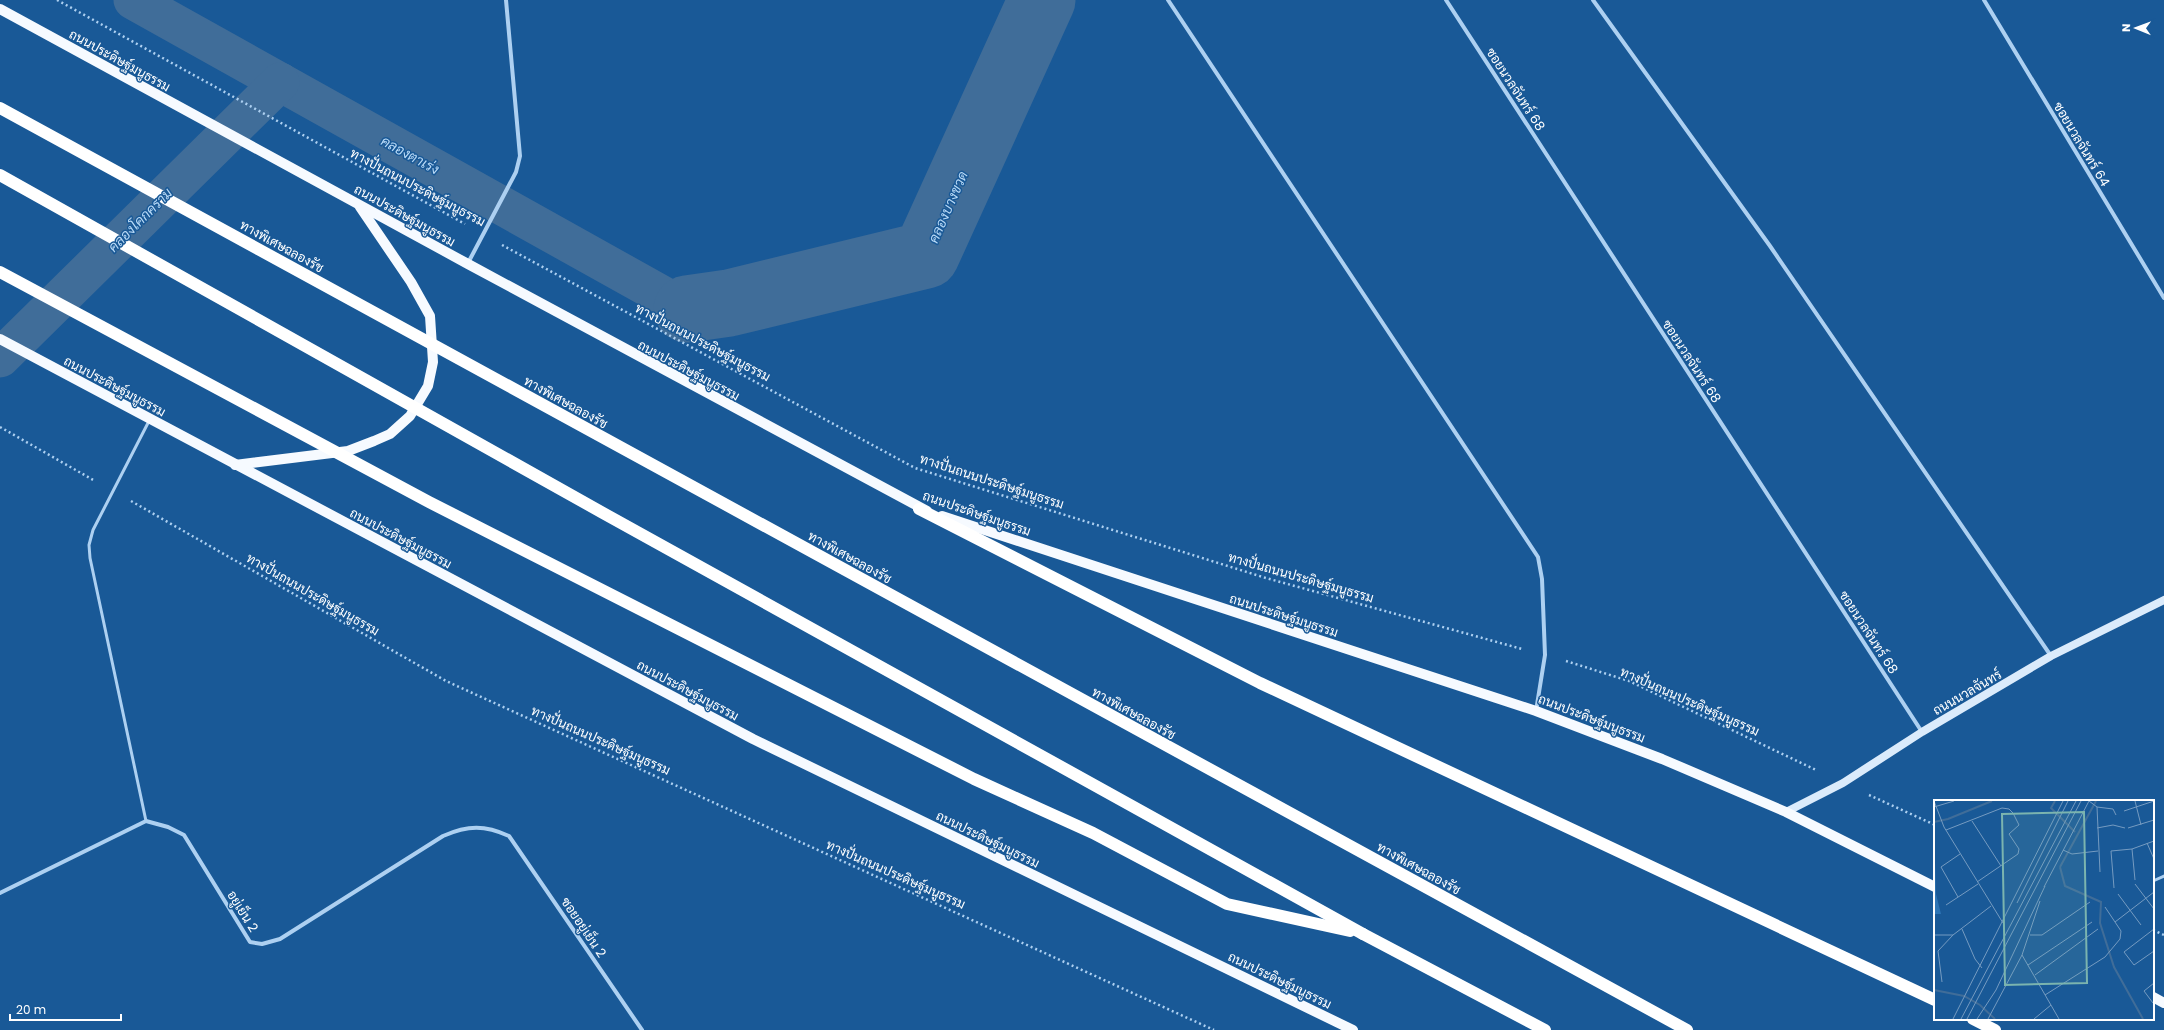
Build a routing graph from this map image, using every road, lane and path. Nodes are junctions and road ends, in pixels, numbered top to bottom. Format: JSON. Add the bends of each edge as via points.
{"nodes":[{"id":1,"x":57,"y":0,"type":"edge"},
{"id":2,"x":506,"y":0,"type":"edge"},
{"id":3,"x":1168,"y":0,"type":"edge"},
{"id":4,"x":1446,"y":0,"type":"edge"},
{"id":5,"x":1593,"y":0,"type":"edge"},
{"id":6,"x":1984,"y":0,"type":"edge"},
{"id":7,"x":0,"y":9,"type":"edge"},
{"id":8,"x":0,"y":108,"type":"edge"},
{"id":9,"x":0,"y":175,"type":"edge"},
{"id":10,"x":359,"y":205,"type":"junction"},
{"id":11,"x":483,"y":234,"type":"junction"},
{"id":12,"x":468,"y":264,"type":"junction"},
{"id":13,"x":0,"y":272,"type":"edge"},
{"id":14,"x":2164,"y":298,"type":"edge"},
{"id":15,"x":0,"y":339,"type":"edge"},
{"id":16,"x":150,"y":418,"type":"junction"},
{"id":17,"x":0,"y":427,"type":"edge"},
{"id":18,"x":235,"y":465,"type":"junction"},
{"id":19,"x":113,"y":491,"type":"junction"},
{"id":20,"x":919,"y":509,"type":"junction"},
{"id":21,"x":2164,"y":600,"type":"edge"},
{"id":22,"x":1545,"y":655,"type":"junction"},
{"id":23,"x":2052,"y":656,"type":"junction"},
{"id":24,"x":1536,"y":711,"type":"junction"},
{"id":25,"x":1922,"y":732,"type":"junction"},
{"id":26,"x":1843,"y":782,"type":"junction"},
{"id":27,"x":1786,"y":812,"type":"junction"},
{"id":28,"x":146,"y":821,"type":"junction"},
{"id":29,"x":1934,"y":826,"type":"edge"},
{"id":30,"x":510,"y":836,"type":"joint"},
{"id":31,"x":2164,"y":876,"type":"edge"},
{"id":32,"x":2154,"y":881,"type":"edge"},
{"id":33,"x":1934,"y":886,"type":"edge"},
{"id":34,"x":0,"y":893,"type":"edge"},
{"id":35,"x":2154,"y":931,"type":"edge"},
{"id":36,"x":1363,"y":934,"type":"junction"},
{"id":37,"x":2164,"y":936,"type":"edge"},
{"id":38,"x":2154,"y":998,"type":"edge"},
{"id":39,"x":1934,"y":1000,"type":"edge"},
{"id":40,"x":2164,"y":1003,"type":"edge"},
{"id":41,"x":1975,"y":1020,"type":"edge"},
{"id":42,"x":642,"y":1030,"type":"edge"},
{"id":43,"x":1214,"y":1030,"type":"edge"},
{"id":44,"x":1353,"y":1030,"type":"edge"},
{"id":45,"x":1545,"y":1030,"type":"edge"},
{"id":46,"x":1687,"y":1030,"type":"edge"},
{"id":47,"x":1995,"y":1030,"type":"edge"}],
"edges":[{"from":1,"to":11,"type":"path","name":"ทางปั่นถนนประดิษฐ์มนูธรรม"},
{"from":2,"to":11,"type":"street","via":[[520,156],[516,172]]},
{"from":3,"to":22,"type":"street","via":[[1538,557],[1542,579]]},
{"from":4,"to":25,"type":"street","name":"ซอยนวลจันทร์ 68"},
{"from":5,"to":23,"type":"street","via":[[1770,246]]},
{"from":6,"to":14,"type":"street","name":"ซอยนวลจันทร์ 64"},
{"from":7,"to":10,"type":"main road","name":"ถนนประดิษฐ์มนูธรรม"},
{"from":8,"to":46,"type":"highway","name":"ทางพิเศษฉลองรัช","bridge":true},
{"from":9,"to":36,"type":"highway","bridge":true},
{"from":10,"to":12,"type":"main road","name":"ถนนประดิษฐ์มนูธรรม"},
{"from":10,"to":18,"type":"main road","via":[[411,282],[430,316],[433,362],[428,386],[410,416],[390,434],[374,441],[348,451]]},
{"from":11,"to":12,"type":"street"},
{"from":11,"to":22,"type":"path","name":"ทางปั่นถนนประดิษฐ์มนูธรรม","via":[[915,468],[1266,578]]},
{"from":12,"to":20,"type":"main road","name":"ถนนประดิษฐ์มนูธรรม"},
{"from":13,"to":36,"type":"highway","bridge":true,"via":[[443,510],[974,779],[1093,833],[1227,904]]},
{"from":15,"to":16,"type":"main road","name":"ถนนประดิษฐ์มนูธรรม"},
{"from":16,"to":18,"type":"main road","name":"ถนนประดิษฐ์มนูธรรม"},
{"from":16,"to":19,"type":"lane"},
{"from":17,"to":19,"type":"path","name":"ทางปั่นถนนประดิษฐ์มนูธรรม"},
{"from":18,"to":44,"type":"main road","name":"ถนนประดิษฐ์มนูธรรม","via":[[753,739]]},
{"from":19,"to":28,"type":"lane","via":[[93,530],[89,545],[90,558]]},
{"from":19,"to":43,"type":"path","name":"ทางปั่นถนนประดิษฐ์มนูธรรม","via":[[446,681]]},
{"from":20,"to":24,"type":"main road","name":"ถนนประดิษฐ์มนูธรรม"},
{"from":20,"to":39,"type":"highway","via":[[1260,683]]},
{"from":21,"to":23,"type":"main road","name":"ถนนนวลจันทร์"},
{"from":22,"to":24,"type":"street"},
{"from":22,"to":26,"type":"path","name":"ทางปั่นถนนประดิษฐ์มนูธรรม","via":[[1629,681]]},
{"from":23,"to":25,"type":"main road","name":"ถนนนวลจันทร์"},
{"from":24,"to":27,"type":"main road","name":"ถนนประดิษฐ์มนูธรรม","via":[[1662,759]]},
{"from":25,"to":26,"type":"main road","name":"ถนนนวลจันทร์"},
{"from":26,"to":27,"type":"main road","name":"ถนนนวลจันทร์"},
{"from":26,"to":29,"type":"path","name":"ทางปั่นถนนประดิษฐ์มนูธรรม"},
{"from":27,"to":33,"type":"main road","name":"ถนนประดิษฐ์มนูธรรม"},
{"from":28,"to":30,"type":"street","name":"อยู่เย็น 2","via":[[184,835],[250,942],[262,944],[280,939],[455,830],[473,827],[493,829]]},
{"from":28,"to":34,"type":"street"},
{"from":30,"to":42,"type":"street","name":"ซอยอยู่เย็น 2"},
{"from":31,"to":32,"type":"lane"},
{"from":35,"to":37,"type":"path"},
{"from":36,"to":45,"type":"highway"},
{"from":38,"to":40,"type":"main road"},
{"from":41,"to":47,"type":"highway"}]}
